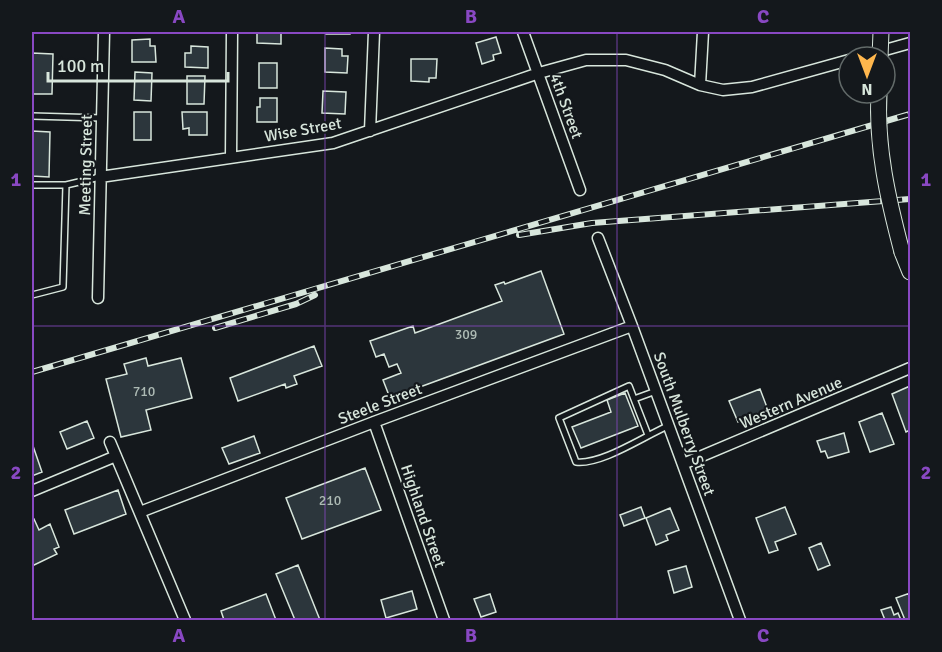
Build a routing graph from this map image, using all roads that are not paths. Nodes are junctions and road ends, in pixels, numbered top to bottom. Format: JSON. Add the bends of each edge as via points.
{"nodes":[{"id":1,"x":104,"y":32,"type":"edge"},
{"id":2,"x":232,"y":32,"type":"edge"},
{"id":3,"x":374,"y":32,"type":"edge"},
{"id":4,"x":523,"y":32,"type":"edge"},
{"id":5,"x":703,"y":32,"type":"edge"},
{"id":6,"x":837,"y":63,"type":"edge"},
{"id":7,"x":538,"y":74,"type":"junction"},
{"id":8,"x":700,"y":85,"type":"junction"},
{"id":9,"x":879,"y":105,"type":"edge"},
{"id":10,"x":32,"y":116,"type":"edge"},
{"id":11,"x":102,"y":118,"type":"junction"},
{"id":12,"x":370,"y":130,"type":"junction"},
{"id":13,"x":231,"y":157,"type":"junction"},
{"id":14,"x":100,"y":177,"type":"junction"},
{"id":15,"x":32,"y":185,"type":"edge"},
{"id":16,"x":66,"y":186,"type":"junction"},
{"id":17,"x":580,"y":190,"type":"dead end"},
{"id":18,"x":598,"y":238,"type":"dead end"},
{"id":19,"x":910,"y":272,"type":"edge"},
{"id":20,"x":32,"y":295,"type":"edge"},
{"id":21,"x":98,"y":298,"type":"dead end"},
{"id":22,"x":632,"y":326,"type":"junction"},
{"id":23,"x":910,"y":368,"type":"edge"},
{"id":24,"x":656,"y":391,"type":"junction"},
{"id":25,"x":634,"y":399,"type":"junction"},
{"id":26,"x":374,"y":422,"type":"junction"},
{"id":27,"x":669,"y":425,"type":"junction"},
{"id":28,"x":648,"y":435,"type":"junction"},
{"id":29,"x":110,"y":442,"type":"dead end"},
{"id":30,"x":116,"y":456,"type":"junction"},
{"id":31,"x":683,"y":465,"type":"junction"},
{"id":32,"x":32,"y":491,"type":"edge"},
{"id":33,"x":140,"y":512,"type":"junction"},
{"id":34,"x":185,"y":621,"type":"edge"},
{"id":35,"x":444,"y":621,"type":"edge"},
{"id":36,"x":740,"y":621,"type":"edge"}],
"edges":[{"from":1,"to":11,"type":"street","name":"Meeting Street"},
{"from":2,"to":13,"type":"street"},
{"from":3,"to":12,"type":"street"},
{"from":4,"to":7,"type":"street","name":"4th Street"},
{"from":5,"to":8,"type":"street"},
{"from":6,"to":8,"type":"street","name":"Wise Street","via":[[752,87],[723,90]]},
{"from":7,"to":8,"type":"street","name":"Wise Street","via":[[586,60],[626,60],[665,70]]},
{"from":7,"to":12,"type":"street","name":"Wise Street"},
{"from":7,"to":17,"type":"street","name":"4th Street"},
{"from":9,"to":19,"type":"street","bridge":true,"via":[[883,170]]},
{"from":10,"to":11,"type":"lane"},
{"from":11,"to":14,"type":"street","name":"Meeting Street"},
{"from":12,"to":13,"type":"street","name":"Wise Street","via":[[317,146]]},
{"from":13,"to":14,"type":"street","name":"Wise Street"},
{"from":14,"to":16,"type":"lane"},
{"from":14,"to":21,"type":"street","name":"Meeting Street"},
{"from":15,"to":16,"type":"lane"},
{"from":16,"to":20,"type":"lane","via":[[63,286]]},
{"from":18,"to":22,"type":"street","name":"South Mulberry Street"},
{"from":22,"to":24,"type":"street","name":"South Mulberry Street"},
{"from":22,"to":26,"type":"street","name":"Steele Street"},
{"from":23,"to":31,"type":"street","name":"Western Avenue"},
{"from":24,"to":25,"type":"lane"},
{"from":24,"to":27,"type":"street","name":"South Mulberry Street"},
{"from":25,"to":28,"type":"lane"},
{"from":25,"to":28,"type":"lane","via":[[629,386],[559,418],[576,462],[592,461]]},
{"from":26,"to":33,"type":"street","name":"Steele Street"},
{"from":26,"to":35,"type":"street","name":"Highland Street"},
{"from":27,"to":28,"type":"lane"},
{"from":27,"to":31,"type":"street","name":"South Mulberry Street"},
{"from":29,"to":30,"type":"street"},
{"from":30,"to":32,"type":"street"},
{"from":30,"to":33,"type":"street"},
{"from":31,"to":36,"type":"street","name":"South Mulberry Street"},
{"from":33,"to":34,"type":"street"}]}
